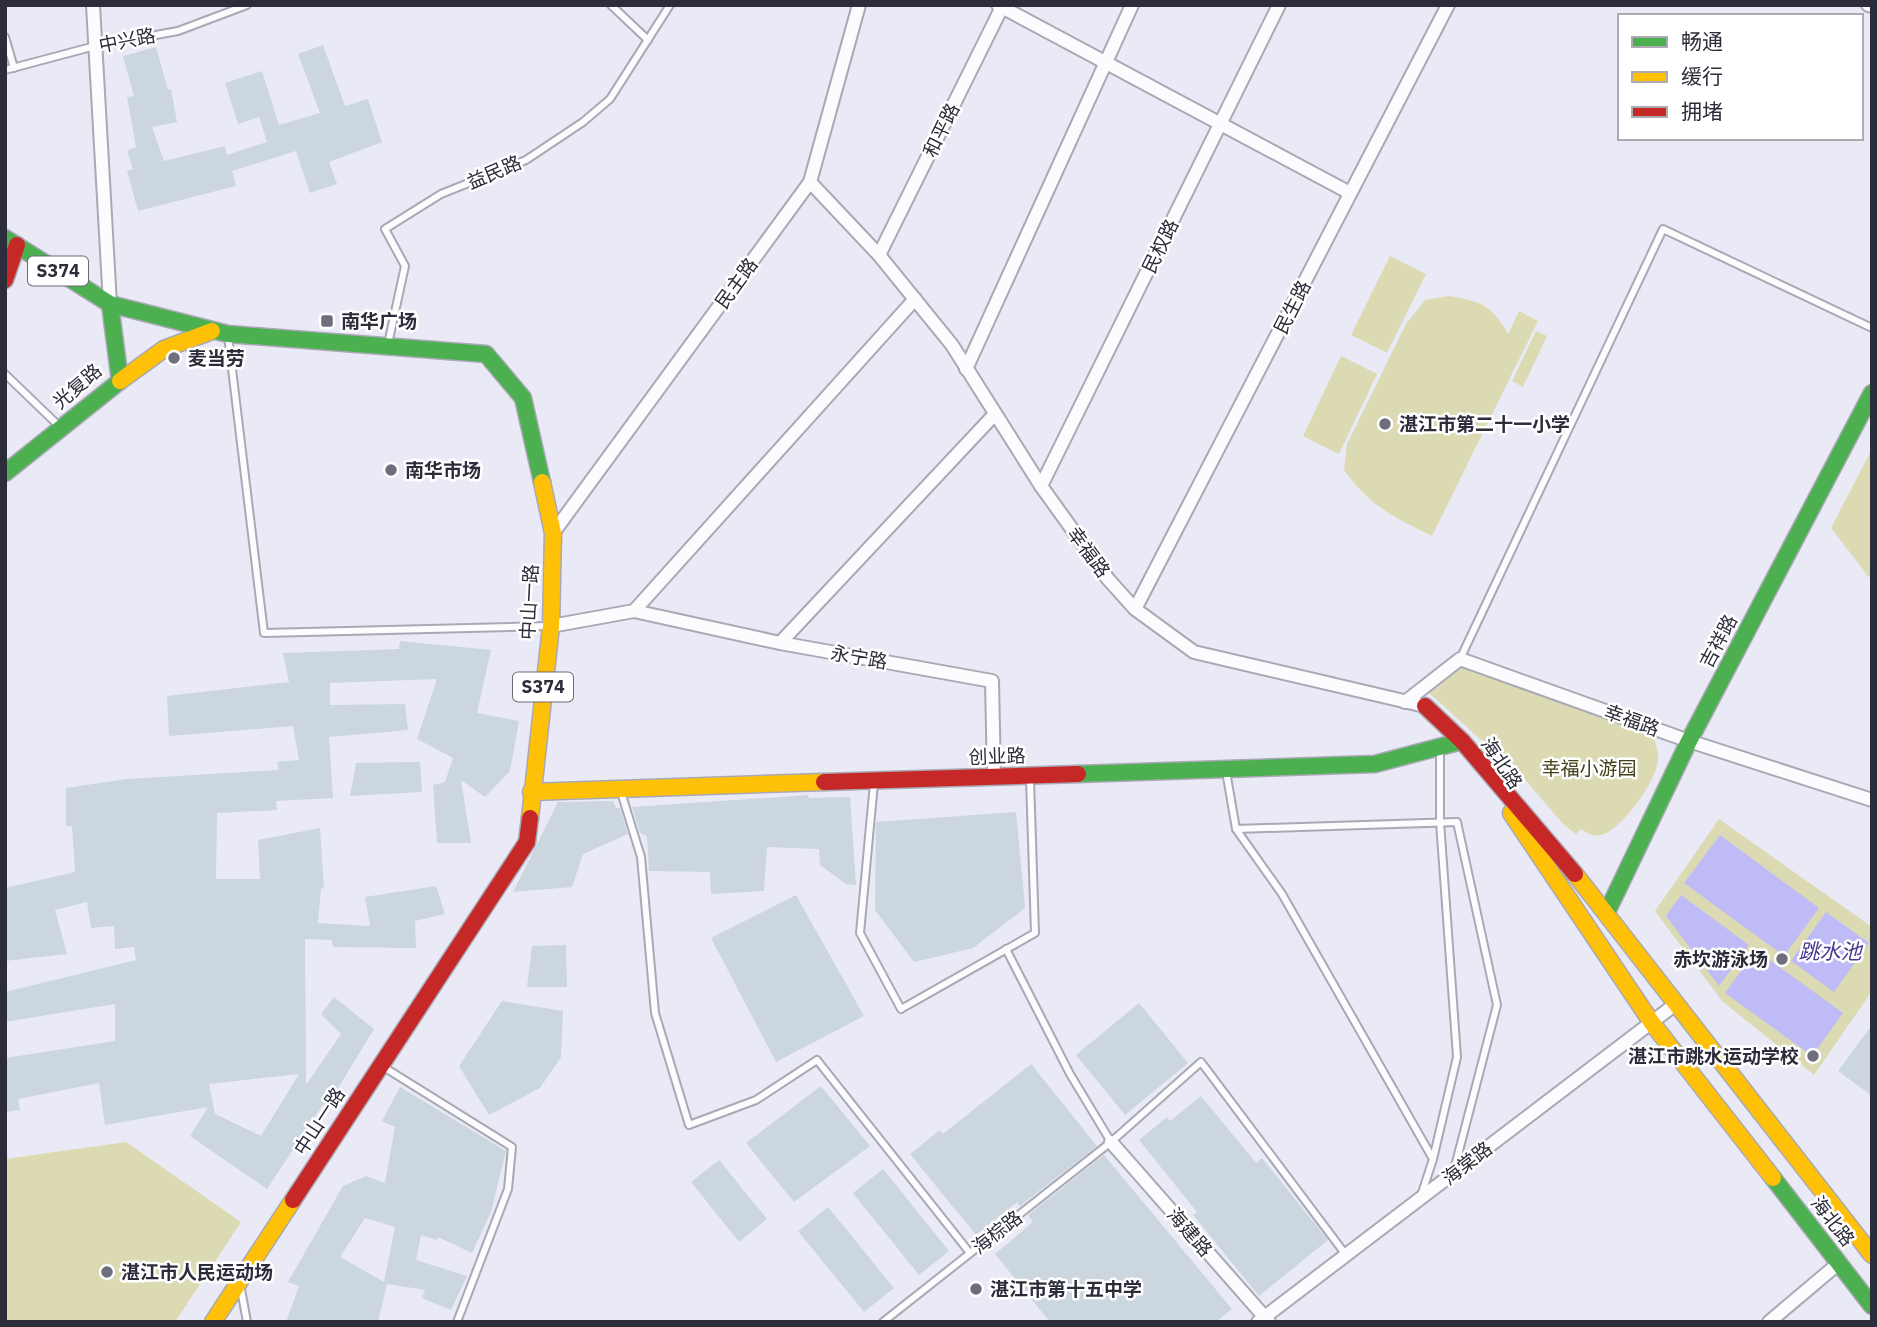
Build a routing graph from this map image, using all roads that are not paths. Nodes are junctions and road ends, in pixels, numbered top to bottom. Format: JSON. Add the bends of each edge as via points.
{"nodes":[{"id":1,"x":93,"y":5,"type":"edge"},
{"id":2,"x":247,"y":5,"type":"edge"},
{"id":3,"x":611,"y":5,"type":"edge"},
{"id":4,"x":670,"y":5,"type":"edge"},
{"id":5,"x":859,"y":5,"type":"edge"},
{"id":6,"x":1132,"y":5,"type":"edge"},
{"id":7,"x":1279,"y":5,"type":"edge"},
{"id":8,"x":1448,"y":5,"type":"edge"},
{"id":9,"x":1001,"y":6,"type":"edge"},
{"id":10,"x":5,"y":37,"type":"edge"},
{"id":11,"x":648,"y":40,"type":"junction"},
{"id":12,"x":95,"y":46,"type":"junction"},
{"id":13,"x":1105,"y":63,"type":"junction"},
{"id":14,"x":14,"y":68,"type":"junction"},
{"id":15,"x":5,"y":70,"type":"edge"},
{"id":16,"x":1221,"y":122,"type":"junction"},
{"id":17,"x":810,"y":182,"type":"junction"},
{"id":18,"x":1350,"y":193,"type":"junction"},
{"id":19,"x":11,"y":241,"type":"edge"},
{"id":20,"x":879,"y":256,"type":"junction"},
{"id":21,"x":5,"y":280,"type":"edge"},
{"id":22,"x":915,"y":299,"type":"junction"},
{"id":23,"x":110,"y":304,"type":"junction"},
{"id":24,"x":1872,"y":328,"type":"edge"},
{"id":25,"x":220,"y":332,"type":"junction"},
{"id":26,"x":388,"y":346,"type":"junction"},
{"id":27,"x":966,"y":369,"type":"junction"},
{"id":28,"x":5,"y":374,"type":"edge"},
{"id":29,"x":120,"y":381,"type":"junction"},
{"id":30,"x":1872,"y":393,"type":"edge"},
{"id":31,"x":995,"y":414,"type":"junction"},
{"id":32,"x":61,"y":428,"type":"junction"},
{"id":33,"x":5,"y":472,"type":"edge"},
{"id":34,"x":1041,"y":486,"type":"junction"},
{"id":35,"x":553,"y":533,"type":"junction"},
{"id":36,"x":1135,"y":609,"type":"junction"},
{"id":37,"x":634,"y":611,"type":"junction"},
{"id":38,"x":551,"y":626,"type":"junction"},
{"id":39,"x":780,"y":643,"type":"junction"},
{"id":40,"x":1460,"y":659,"type":"junction"},
{"id":41,"x":1405,"y":702,"type":"junction"},
{"id":42,"x":1425,"y":706,"type":"joint"},
{"id":43,"x":1462,"y":741,"type":"junction"},
{"id":44,"x":1689,"y":741,"type":"junction"},
{"id":45,"x":1440,"y":747,"type":"junction"},
{"id":46,"x":1226,"y":769,"type":"junction"},
{"id":47,"x":1030,"y":776,"type":"junction"},
{"id":48,"x":994,"y":777,"type":"junction"},
{"id":49,"x":874,"y":781,"type":"junction"},
{"id":50,"x":620,"y":790,"type":"junction"},
{"id":51,"x":531,"y":792,"type":"junction"},
{"id":52,"x":1872,"y":800,"type":"edge"},
{"id":53,"x":1440,"y":822,"type":"junction"},
{"id":54,"x":1236,"y":829,"type":"junction"},
{"id":55,"x":1607,"y":912,"type":"junction"},
{"id":56,"x":1006,"y":949,"type":"junction"},
{"id":57,"x":1677,"y":1003,"type":"junction"},
{"id":58,"x":1652,"y":1023,"type":"junction"},
{"id":59,"x":381,"y":1065,"type":"junction"},
{"id":60,"x":1111,"y":1142,"type":"junction"},
{"id":61,"x":1433,"y":1159,"type":"junction"},
{"id":62,"x":1453,"y":1173,"type":"junction"},
{"id":63,"x":1420,"y":1202,"type":"junction"},
{"id":64,"x":970,"y":1253,"type":"junction"},
{"id":65,"x":1872,"y":1255,"type":"edge"},
{"id":66,"x":1347,"y":1256,"type":"junction"},
{"id":67,"x":1839,"y":1263,"type":"junction"},
{"id":68,"x":239,"y":1281,"type":"junction"},
{"id":69,"x":1872,"y":1306,"type":"edge"},
{"id":70,"x":1264,"y":1320,"type":"edge"},
{"id":71,"x":212,"y":1322,"type":"edge"},
{"id":72,"x":247,"y":1322,"type":"edge"},
{"id":73,"x":457,"y":1322,"type":"edge"},
{"id":74,"x":883,"y":1322,"type":"edge"},
{"id":75,"x":1769,"y":1322,"type":"edge"}],
"edges":[{"from":1,"to":12,"type":"street"},
{"from":2,"to":12,"type":"lane","name":"中兴路","via":[[178,31]]},
{"from":3,"to":11,"type":"lane"},
{"from":4,"to":11,"type":"lane","name":"益民路"},
{"from":5,"to":17,"type":"street","name":"民主路"},
{"from":6,"to":13,"type":"street"},
{"from":7,"to":16,"type":"street","name":"民权路"},
{"from":8,"to":18,"type":"street","name":"民生路"},
{"from":9,"to":13,"type":"street"},
{"from":9,"to":20,"type":"street","name":"和平路"},
{"from":10,"to":14,"type":"lane"},
{"from":11,"to":26,"type":"lane","name":"益民路","via":[[610,99],[583,122],[526,160],[441,194],[385,229],[405,266]]},
{"from":12,"to":14,"type":"lane","name":"中兴路"},
{"from":12,"to":23,"type":"street"},
{"from":13,"to":16,"type":"street"},
{"from":13,"to":27,"type":"street"},
{"from":14,"to":15,"type":"lane","name":"中兴路"},
{"from":16,"to":18,"type":"street"},
{"from":16,"to":34,"type":"street","name":"民权路"},
{"from":17,"to":20,"type":"street","name":"幸福路"},
{"from":17,"to":35,"type":"street","name":"民主路"},
{"from":18,"to":36,"type":"street","name":"民生路"},
{"from":19,"to":21,"type":"street"},
{"from":19,"to":23,"type":"street","number":"S374"},
{"from":20,"to":22,"type":"street","name":"幸福路"},
{"from":22,"to":27,"type":"street","name":"幸福路"},
{"from":22,"to":37,"type":"street"},
{"from":23,"to":25,"type":"street","name":"中山一路","number":"S374"},
{"from":23,"to":29,"type":"street","name":"光复路"},
{"from":24,"to":40,"type":"lane","via":[[1663,229]]},
{"from":25,"to":26,"type":"street","name":"中山一路","number":"S374"},
{"from":25,"to":29,"type":"street","via":[[164,349]]},
{"from":25,"to":38,"type":"lane","via":[[264,633]]},
{"from":26,"to":35,"type":"street","name":"中山一路","number":"S374","via":[[486,354],[523,398]]},
{"from":27,"to":31,"type":"street","name":"幸福路"},
{"from":28,"to":32,"type":"lane"},
{"from":29,"to":32,"type":"street","name":"光复路"},
{"from":30,"to":44,"type":"street","name":"吉祥路"},
{"from":31,"to":34,"type":"street","name":"幸福路"},
{"from":31,"to":39,"type":"street"},
{"from":32,"to":33,"type":"street","name":"光复路"},
{"from":34,"to":36,"type":"street","name":"幸福路"},
{"from":35,"to":38,"type":"street","name":"中山一路","number":"S374"},
{"from":36,"to":41,"type":"street","name":"幸福路","via":[[1194,652]]},
{"from":37,"to":38,"type":"street"},
{"from":37,"to":39,"type":"street","name":"永宁路"},
{"from":38,"to":51,"type":"street","name":"中山一路","number":"S374"},
{"from":39,"to":48,"type":"street","name":"永宁路","via":[[992,681]]},
{"from":40,"to":41,"type":"street"},
{"from":40,"to":44,"type":"street","name":"幸福路"},
{"from":41,"to":42,"type":"street","name":"幸福路"},
{"from":42,"to":43,"type":"street"},
{"from":43,"to":45,"type":"street","name":"创业路"},
{"from":43,"to":55,"type":"street","name":"海北路"},
{"from":43,"to":58,"type":"street","name":"海北路"},
{"from":44,"to":52,"type":"street","name":"幸福路"},
{"from":44,"to":55,"type":"street","name":"吉祥路"},
{"from":45,"to":46,"type":"street","name":"创业路","via":[[1376,764]]},
{"from":45,"to":53,"type":"lane"},
{"from":46,"to":47,"type":"street","name":"创业路"},
{"from":46,"to":54,"type":"lane"},
{"from":47,"to":48,"type":"street","name":"创业路"},
{"from":47,"to":56,"type":"lane","via":[[1035,933]]},
{"from":48,"to":49,"type":"street","name":"创业路"},
{"from":49,"to":50,"type":"street","name":"创业路"},
{"from":49,"to":56,"type":"lane","via":[[860,933],[901,1009]]},
{"from":50,"to":51,"type":"street","name":"创业路"},
{"from":50,"to":64,"type":"lane","via":[[641,857],[655,1013],[689,1125],[756,1100],[817,1060]]},
{"from":51,"to":59,"type":"street","name":"中山一路","number":"S374","via":[[527,842]]},
{"from":53,"to":54,"type":"lane"},
{"from":53,"to":61,"type":"lane","via":[[1457,1057]]},
{"from":53,"to":62,"type":"lane","via":[[1457,822],[1497,1004]]},
{"from":54,"to":61,"type":"lane","via":[[1282,894]]},
{"from":55,"to":57,"type":"street","name":"海北路"},
{"from":56,"to":60,"type":"lane","via":[[1070,1074]]},
{"from":57,"to":58,"type":"street","name":"海棠路"},
{"from":57,"to":65,"type":"street","name":"海北路"},
{"from":58,"to":62,"type":"street","name":"海棠路"},
{"from":58,"to":67,"type":"street","name":"海北路"},
{"from":59,"to":68,"type":"street","name":"中山一路","number":"S374"},
{"from":59,"to":73,"type":"lane","via":[[512,1147],[508,1189]]},
{"from":60,"to":64,"type":"lane","name":"海棕路"},
{"from":60,"to":66,"type":"lane","name":"海棕路","via":[[1201,1062]]},
{"from":60,"to":70,"type":"street","name":"海建路"},
{"from":61,"to":63,"type":"lane"},
{"from":62,"to":63,"type":"street","name":"海棠路"},
{"from":63,"to":66,"type":"street","name":"海棠路"},
{"from":64,"to":74,"type":"lane","name":"海棕路"},
{"from":66,"to":70,"type":"street","name":"海棠路"},
{"from":67,"to":69,"type":"street","name":"海北路"},
{"from":67,"to":75,"type":"street"},
{"from":68,"to":71,"type":"street","name":"中山一路","number":"S374"},
{"from":68,"to":72,"type":"lane"}]}
